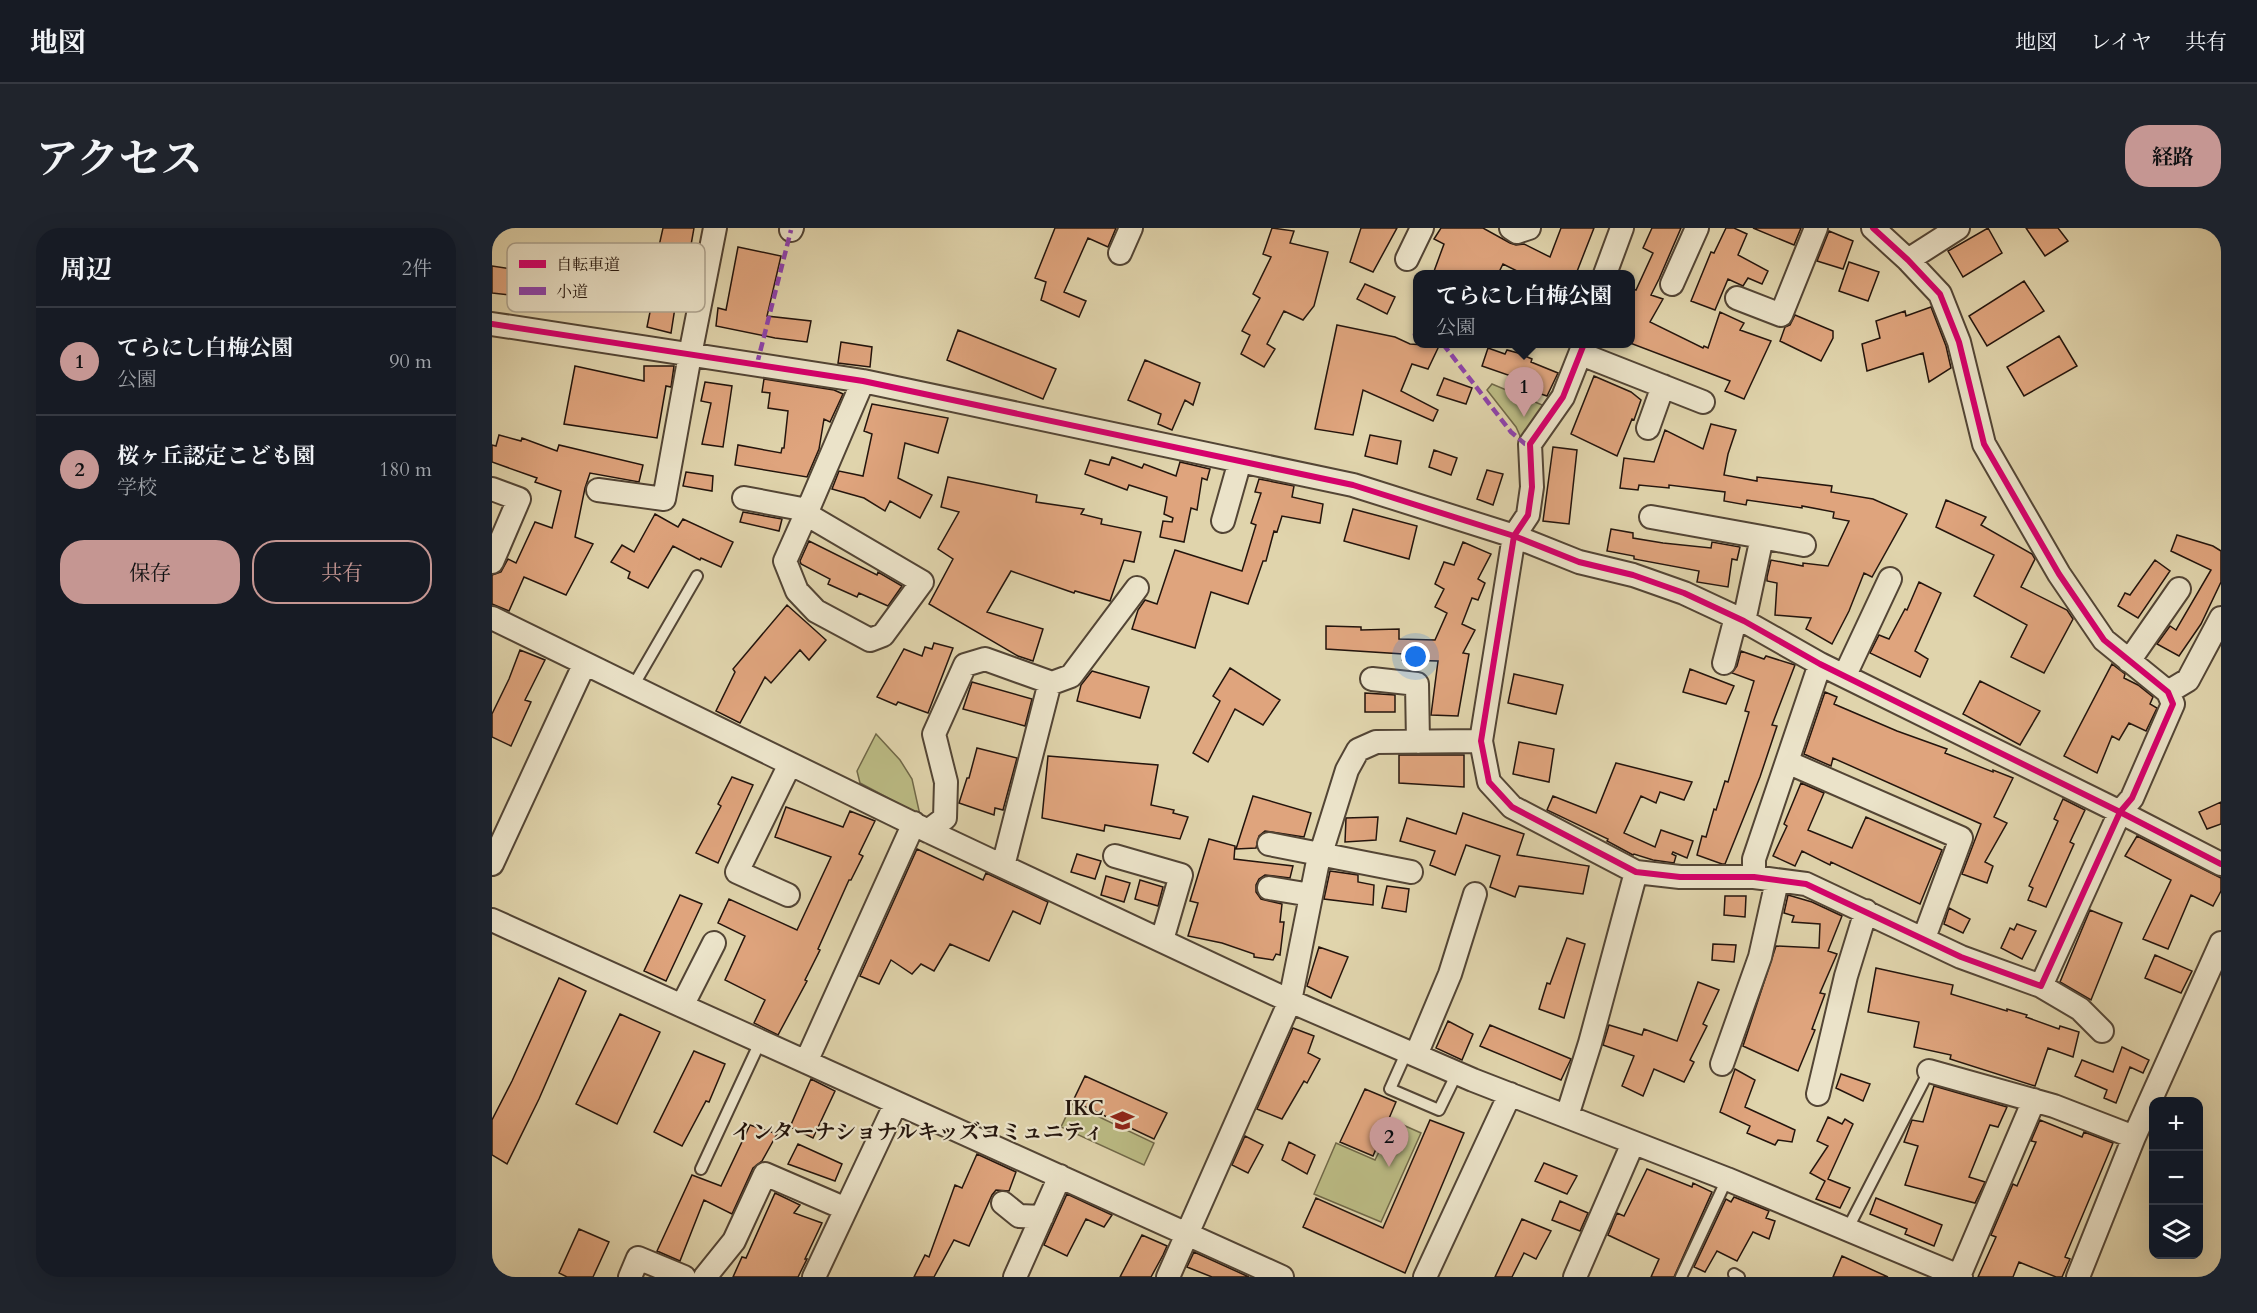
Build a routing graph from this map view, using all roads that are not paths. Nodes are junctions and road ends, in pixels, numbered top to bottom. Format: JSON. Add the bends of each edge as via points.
{"nodes":[{"id":1,"x":715,"y":228,"type":"edge"},
{"id":2,"x":1131,"y":228,"type":"edge"},
{"id":3,"x":1422,"y":228,"type":"edge"},
{"id":4,"x":1510,"y":228,"type":"edge"},
{"id":5,"x":1529,"y":228,"type":"edge"},
{"id":6,"x":1622,"y":228,"type":"edge"},
{"id":7,"x":1697,"y":228,"type":"edge"},
{"id":8,"x":1816,"y":228,"type":"edge"},
{"id":9,"x":1874,"y":228,"type":"edge"},
{"id":10,"x":1958,"y":228,"type":"edge"},
{"id":11,"x":1120,"y":253,"type":"dead end"},
{"id":12,"x":1407,"y":259,"type":"dead end"},
{"id":13,"x":1908,"y":260,"type":"junction"},
{"id":14,"x":1606,"y":270,"type":"edge"},
{"id":15,"x":705,"y":279,"type":"edge"},
{"id":16,"x":1672,"y":284,"type":"dead end"},
{"id":17,"x":1737,"y":298,"type":"dead end"},
{"id":18,"x":698,"y":312,"type":"edge"},
{"id":19,"x":492,"y":324,"type":"edge"},
{"id":20,"x":1578,"y":348,"type":"edge"},
{"id":21,"x":690,"y":355,"type":"junction"},
{"id":22,"x":863,"y":381,"type":"junction"},
{"id":23,"x":1663,"y":386,"type":"junction"},
{"id":24,"x":1703,"y":402,"type":"dead end"},
{"id":25,"x":1648,"y":428,"type":"dead end"},
{"id":26,"x":1240,"y":461,"type":"junction"},
{"id":27,"x":492,"y":489,"type":"edge"},
{"id":28,"x":598,"y":490,"type":"dead end"},
{"id":29,"x":744,"y":498,"type":"dead end"},
{"id":30,"x":807,"y":512,"type":"junction"},
{"id":31,"x":1651,"y":517,"type":"dead end"},
{"id":32,"x":1223,"y":521,"type":"dead end"},
{"id":33,"x":1514,"y":536,"type":"junction"},
{"id":34,"x":1762,"y":537,"type":"junction"},
{"id":35,"x":1804,"y":544,"type":"dead end"},
{"id":36,"x":492,"y":562,"type":"edge"},
{"id":37,"x":697,"y":576,"type":"dead end"},
{"id":38,"x":1890,"y":579,"type":"dead end"},
{"id":39,"x":1137,"y":588,"type":"dead end"},
{"id":40,"x":2179,"y":589,"type":"dead end"},
{"id":41,"x":492,"y":618,"type":"edge"},
{"id":42,"x":2221,"y":618,"type":"edge"},
{"id":43,"x":1740,"y":619,"type":"junction"},
{"id":44,"x":2129,"y":661,"type":"junction"},
{"id":45,"x":1724,"y":663,"type":"dead end"},
{"id":46,"x":1820,"y":664,"type":"junction"},
{"id":47,"x":584,"y":665,"type":"junction"},
{"id":48,"x":1845,"y":675,"type":"junction"},
{"id":49,"x":1372,"y":679,"type":"dead end"},
{"id":50,"x":1050,"y":682,"type":"junction"},
{"id":51,"x":632,"y":688,"type":"junction"},
{"id":52,"x":2168,"y":692,"type":"junction"},
{"id":53,"x":1418,"y":741,"type":"junction"},
{"id":54,"x":1481,"y":741,"type":"junction"},
{"id":55,"x":1787,"y":762,"type":"junction"},
{"id":56,"x":790,"y":764,"type":"junction"},
{"id":57,"x":2120,"y":812,"type":"junction"},
{"id":58,"x":921,"y":827,"type":"junction"},
{"id":59,"x":1269,"y":844,"type":"dead end"},
{"id":60,"x":1321,"y":855,"type":"junction"},
{"id":61,"x":1115,"y":856,"type":"dead end"},
{"id":62,"x":494,"y":857,"type":"edge"},
{"id":63,"x":2221,"y":864,"type":"edge"},
{"id":64,"x":1003,"y":866,"type":"junction"},
{"id":65,"x":1411,"y":872,"type":"dead end"},
{"id":66,"x":1636,"y":872,"type":"junction"},
{"id":67,"x":1754,"y":877,"type":"junction"},
{"id":68,"x":1777,"y":881,"type":"junction"},
{"id":69,"x":1269,"y":888,"type":"dead end"},
{"id":70,"x":1475,"y":894,"type":"dead end"},
{"id":71,"x":789,"y":895,"type":"dead end"},
{"id":72,"x":1311,"y":895,"type":"junction"},
{"id":73,"x":1866,"y":911,"type":"junction"},
{"id":74,"x":492,"y":920,"type":"edge"},
{"id":75,"x":1924,"y":938,"type":"junction"},
{"id":76,"x":1162,"y":940,"type":"junction"},
{"id":77,"x":714,"y":943,"type":"dead end"},
{"id":78,"x":2221,"y":944,"type":"edge"},
{"id":79,"x":2042,"y":986,"type":"junction"},
{"id":80,"x":1290,"y":1000,"type":"junction"},
{"id":81,"x":682,"y":1006,"type":"junction"},
{"id":82,"x":2102,"y":1031,"type":"dead end"},
{"id":83,"x":760,"y":1042,"type":"junction"},
{"id":84,"x":1411,"y":1053,"type":"junction"},
{"id":85,"x":806,"y":1062,"type":"junction"},
{"id":86,"x":1722,"y":1064,"type":"dead end"},
{"id":87,"x":1929,"y":1071,"type":"joint"},
{"id":88,"x":1457,"y":1073,"type":"junction"},
{"id":89,"x":1510,"y":1094,"type":"junction"},
{"id":90,"x":1818,"y":1094,"type":"dead end"},
{"id":91,"x":2034,"y":1100,"type":"junction"},
{"id":92,"x":896,"y":1103,"type":"junction"},
{"id":93,"x":1567,"y":1116,"type":"junction"},
{"id":94,"x":2134,"y":1137,"type":"junction"},
{"id":95,"x":1633,"y":1143,"type":"junction"},
{"id":96,"x":701,"y":1169,"type":"dead end"},
{"id":97,"x":1060,"y":1176,"type":"junction"},
{"id":98,"x":1727,"y":1179,"type":"junction"},
{"id":99,"x":1003,"y":1203,"type":"dead end"},
{"id":100,"x":846,"y":1209,"type":"junction"},
{"id":101,"x":1042,"y":1217,"type":"junction"},
{"id":102,"x":1847,"y":1230,"type":"junction"},
{"id":103,"x":1188,"y":1235,"type":"junction"},
{"id":104,"x":630,"y":1277,"type":"edge"},
{"id":105,"x":684,"y":1277,"type":"edge"},
{"id":106,"x":705,"y":1277,"type":"edge"},
{"id":107,"x":814,"y":1277,"type":"edge"},
{"id":108,"x":1015,"y":1277,"type":"edge"},
{"id":109,"x":1168,"y":1277,"type":"edge"},
{"id":110,"x":1282,"y":1277,"type":"edge"},
{"id":111,"x":1425,"y":1277,"type":"edge"},
{"id":112,"x":1575,"y":1277,"type":"edge"},
{"id":113,"x":1681,"y":1277,"type":"edge"},
{"id":114,"x":1960,"y":1277,"type":"edge"},
{"id":115,"x":2078,"y":1277,"type":"edge"}],
"edges":[{"from":1,"to":15,"type":"street"},
{"from":2,"to":11,"type":"street"},
{"from":3,"to":12,"type":"street"},
{"from":4,"to":5,"type":"street","via":[[1517,232]]},
{"from":6,"to":14,"type":"street"},
{"from":7,"to":16,"type":"street"},
{"from":8,"to":17,"type":"street","via":[[1781,315]]},
{"from":9,"to":13,"type":"street"},
{"from":10,"to":13,"type":"street"},
{"from":13,"to":44,"type":"street","via":[[1940,294],[1955,332],[1984,444],[2059,574],[2104,640]]},
{"from":18,"to":21,"type":"street"},
{"from":19,"to":21,"type":"street"},
{"from":20,"to":23,"type":"street"},
{"from":20,"to":33,"type":"street","via":[[1563,397],[1530,444],[1532,487],[1528,515]]},
{"from":21,"to":22,"type":"street"},
{"from":21,"to":28,"type":"street","via":[[664,499]]},
{"from":22,"to":26,"type":"street"},
{"from":22,"to":30,"type":"street"},
{"from":23,"to":24,"type":"street"},
{"from":23,"to":25,"type":"street"},
{"from":26,"to":32,"type":"street"},
{"from":26,"to":33,"type":"street","via":[[1353,485]]},
{"from":27,"to":36,"type":"street","via":[[519,499]]},
{"from":29,"to":30,"type":"street"},
{"from":30,"to":30,"type":"street","via":[[922,582],[884,635],[870,640],[816,611],[797,591],[785,561]]},
{"from":31,"to":34,"type":"street"},
{"from":33,"to":43,"type":"street","via":[[1580,562],[1684,593]]},
{"from":33,"to":54,"type":"street"},
{"from":34,"to":35,"type":"street"},
{"from":34,"to":43,"type":"street"},
{"from":37,"to":51,"type":"lane"},
{"from":38,"to":48,"type":"street"},
{"from":39,"to":50,"type":"street","via":[[1071,676]]},
{"from":40,"to":44,"type":"street"},
{"from":41,"to":47,"type":"street"},
{"from":42,"to":52,"type":"street","via":[[2188,680]]},
{"from":43,"to":45,"type":"street"},
{"from":43,"to":46,"type":"street"},
{"from":44,"to":52,"type":"street"},
{"from":46,"to":48,"type":"street"},
{"from":46,"to":55,"type":"street"},
{"from":47,"to":51,"type":"street"},
{"from":47,"to":62,"type":"street"},
{"from":48,"to":57,"type":"street"},
{"from":49,"to":53,"type":"street","via":[[1417,684]]},
{"from":50,"to":58,"type":"street","via":[[985,659],[965,665],[934,734],[946,782],[945,818]]},
{"from":50,"to":64,"type":"street"},
{"from":51,"to":56,"type":"street"},
{"from":52,"to":57,"type":"street","via":[[2173,704],[2132,798]]},
{"from":53,"to":54,"type":"street"},
{"from":53,"to":60,"type":"street","via":[[1376,742],[1358,750],[1347,770]]},
{"from":54,"to":66,"type":"street","via":[[1489,783],[1512,807]]},
{"from":55,"to":67,"type":"street","via":[[1754,859]]},
{"from":55,"to":75,"type":"street","via":[[1961,838]]},
{"from":56,"to":58,"type":"street"},
{"from":56,"to":71,"type":"street","via":[[737,872]]},
{"from":57,"to":63,"type":"street"},
{"from":57,"to":79,"type":"street"},
{"from":58,"to":64,"type":"street"},
{"from":58,"to":85,"type":"street"},
{"from":59,"to":60,"type":"street"},
{"from":60,"to":65,"type":"street"},
{"from":60,"to":72,"type":"street"},
{"from":61,"to":76,"type":"street","via":[[1181,875]]},
{"from":64,"to":76,"type":"street"},
{"from":66,"to":67,"type":"street","via":[[1680,877]]},
{"from":66,"to":93,"type":"street"},
{"from":67,"to":68,"type":"street"},
{"from":68,"to":73,"type":"street","via":[[1806,884]]},
{"from":68,"to":86,"type":"street","via":[[1760,957]]},
{"from":69,"to":72,"type":"street"},
{"from":70,"to":84,"type":"street","via":[[1450,974]]},
{"from":72,"to":80,"type":"street"},
{"from":73,"to":75,"type":"street"},
{"from":73,"to":90,"type":"street"},
{"from":74,"to":81,"type":"street"},
{"from":75,"to":79,"type":"street","via":[[1960,957]]},
{"from":76,"to":80,"type":"street"},
{"from":77,"to":81,"type":"street"},
{"from":78,"to":94,"type":"street"},
{"from":79,"to":82,"type":"street","via":[[2080,1009]]},
{"from":80,"to":84,"type":"street"},
{"from":80,"to":103,"type":"street"},
{"from":81,"to":83,"type":"street"},
{"from":83,"to":85,"type":"street"},
{"from":83,"to":96,"type":"lane"},
{"from":84,"to":88,"type":"street"},
{"from":84,"to":88,"type":"lane","via":[[1390,1089],[1439,1110]]},
{"from":85,"to":92,"type":"street"},
{"from":87,"to":91,"type":"street"},
{"from":87,"to":102,"type":"lane"},
{"from":88,"to":89,"type":"street"},
{"from":89,"to":93,"type":"street"},
{"from":89,"to":111,"type":"street"},
{"from":91,"to":94,"type":"street"},
{"from":91,"to":114,"type":"street"},
{"from":92,"to":97,"type":"street"},
{"from":92,"to":100,"type":"street"},
{"from":93,"to":95,"type":"street"},
{"from":94,"to":115,"type":"street"},
{"from":95,"to":98,"type":"street"},
{"from":95,"to":112,"type":"street"},
{"from":97,"to":101,"type":"street"},
{"from":97,"to":103,"type":"street"},
{"from":98,"to":102,"type":"street"},
{"from":98,"to":113,"type":"lane"},
{"from":99,"to":101,"type":"street","via":[[1019,1216]]},
{"from":100,"to":106,"type":"street","via":[[765,1174],[734,1241]]},
{"from":100,"to":107,"type":"street"},
{"from":101,"to":108,"type":"street"},
{"from":102,"to":114,"type":"street"},
{"from":103,"to":109,"type":"street"},
{"from":103,"to":110,"type":"street"},
{"from":104,"to":105,"type":"street","via":[[638,1258]]}]}
